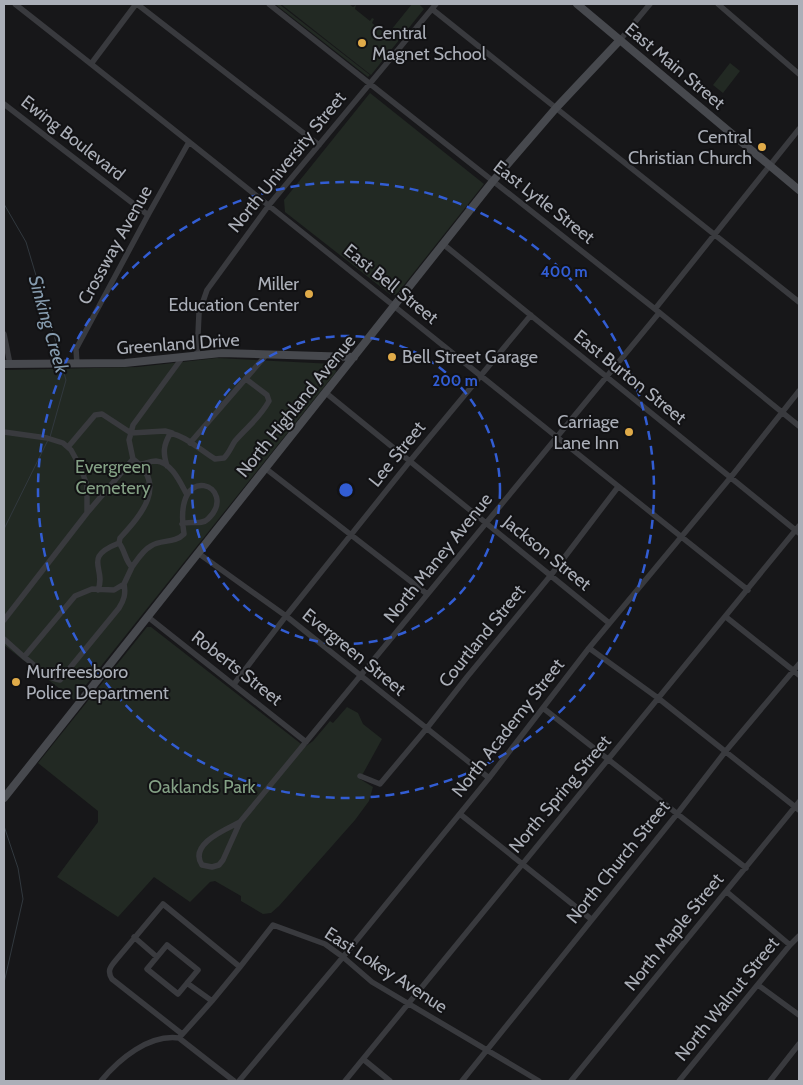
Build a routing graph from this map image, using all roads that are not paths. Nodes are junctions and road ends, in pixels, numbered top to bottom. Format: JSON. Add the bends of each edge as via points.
{"nodes":[{"id":1,"x":15,"y":4,"type":"edge"},
{"id":2,"x":136,"y":4,"type":"edge"},
{"id":3,"x":269,"y":4,"type":"edge"},
{"id":4,"x":577,"y":4,"type":"edge"},
{"id":5,"x":650,"y":4,"type":"edge"},
{"id":6,"x":718,"y":4,"type":"edge"},
{"id":7,"x":434,"y":6,"type":"edge"},
{"id":8,"x":620,"y":40,"type":"junction"},
{"id":9,"x":91,"y":64,"type":"junction"},
{"id":10,"x":799,"y":74,"type":"edge"},
{"id":11,"x":371,"y":84,"type":"junction"},
{"id":12,"x":4,"y":104,"type":"edge"},
{"id":13,"x":556,"y":108,"type":"junction"},
{"id":14,"x":799,"y":129,"type":"edge"},
{"id":15,"x":189,"y":142,"type":"junction"},
{"id":16,"x":319,"y":145,"type":"junction"},
{"id":17,"x":770,"y":166,"type":"junction"},
{"id":18,"x":493,"y":181,"type":"junction"},
{"id":19,"x":799,"y":190,"type":"edge"},
{"id":20,"x":270,"y":205,"type":"junction"},
{"id":21,"x":148,"y":215,"type":"junction"},
{"id":22,"x":715,"y":234,"type":"junction"},
{"id":23,"x":443,"y":244,"type":"junction"},
{"id":24,"x":799,"y":302,"type":"edge"},
{"id":25,"x":394,"y":306,"type":"junction"},
{"id":26,"x":657,"y":311,"type":"junction"},
{"id":27,"x":531,"y":315,"type":"junction"},
{"id":28,"x":4,"y":334,"type":"edge"},
{"id":29,"x":267,"y":354,"type":"junction"},
{"id":30,"x":197,"y":356,"type":"junction"},
{"id":31,"x":354,"y":357,"type":"junction"},
{"id":32,"x":182,"y":358,"type":"junction"},
{"id":33,"x":7,"y":364,"type":"edge"},
{"id":34,"x":78,"y":364,"type":"junction"},
{"id":35,"x":481,"y":376,"type":"junction"},
{"id":36,"x":606,"y":377,"type":"junction"},
{"id":37,"x":246,"y":379,"type":"junction"},
{"id":38,"x":799,"y":391,"type":"edge"},
{"id":39,"x":326,"y":393,"type":"junction"},
{"id":40,"x":782,"y":412,"type":"junction"},
{"id":41,"x":799,"y":426,"type":"edge"},
{"id":42,"x":4,"y":432,"type":"edge"},
{"id":43,"x":131,"y":433,"type":"junction"},
{"id":44,"x":174,"y":433,"type":"junction"},
{"id":45,"x":555,"y":437,"type":"junction"},
{"id":46,"x":190,"y":443,"type":"junction"},
{"id":47,"x":68,"y":447,"type":"junction"},
{"id":48,"x":164,"y":456,"type":"junction"},
{"id":49,"x":133,"y":459,"type":"junction"},
{"id":50,"x":159,"y":461,"type":"junction"},
{"id":51,"x":410,"y":461,"type":"junction"},
{"id":52,"x":140,"y":464,"type":"junction"},
{"id":53,"x":167,"y":466,"type":"junction"},
{"id":54,"x":265,"y":468,"type":"junction"},
{"id":55,"x":731,"y":477,"type":"junction"},
{"id":56,"x":618,"y":487,"type":"junction"},
{"id":57,"x":186,"y":494,"type":"junction"},
{"id":58,"x":87,"y":513,"type":"junction"},
{"id":59,"x":182,"y":524,"type":"junction"},
{"id":60,"x":486,"y":524,"type":"junction"},
{"id":61,"x":798,"y":530,"type":"edge"},
{"id":62,"x":353,"y":534,"type":"junction"},
{"id":63,"x":681,"y":537,"type":"junction"},
{"id":64,"x":119,"y":543,"type":"junction"},
{"id":65,"x":198,"y":553,"type":"junction"},
{"id":66,"x":132,"y":567,"type":"junction"},
{"id":67,"x":551,"y":576,"type":"junction"},
{"id":68,"x":124,"y":584,"type":"junction"},
{"id":69,"x":98,"y":590,"type":"junction"},
{"id":70,"x":748,"y":590,"type":"junction"},
{"id":71,"x":427,"y":594,"type":"junction"},
{"id":72,"x":286,"y":616,"type":"junction"},
{"id":73,"x":148,"y":617,"type":"junction"},
{"id":74,"x":726,"y":617,"type":"junction"},
{"id":75,"x":4,"y":620,"type":"edge"},
{"id":76,"x":609,"y":623,"type":"junction"},
{"id":77,"x":4,"y":639,"type":"edge"},
{"id":78,"x":589,"y":648,"type":"junction"},
{"id":79,"x":24,"y":657,"type":"junction"},
{"id":80,"x":799,"y":664,"type":"edge"},
{"id":81,"x":794,"y":671,"type":"junction"},
{"id":82,"x":799,"y":675,"type":"edge"},
{"id":83,"x":361,"y":677,"type":"junction"},
{"id":84,"x":234,"y":684,"type":"junction"},
{"id":85,"x":658,"y":698,"type":"junction"},
{"id":86,"x":543,"y":708,"type":"junction"},
{"id":87,"x":428,"y":728,"type":"junction"},
{"id":88,"x":306,"y":742,"type":"junction"},
{"id":89,"x":725,"y":752,"type":"junction"},
{"id":90,"x":609,"y":760,"type":"junction"},
{"id":91,"x":360,"y":776,"type":"dead end"},
{"id":92,"x":489,"y":778,"type":"junction"},
{"id":93,"x":4,"y":798,"type":"edge"},
{"id":94,"x":798,"y":806,"type":"edge"},
{"id":95,"x":460,"y":814,"type":"junction"},
{"id":96,"x":676,"y":814,"type":"junction"},
{"id":97,"x":240,"y":822,"type":"junction"},
{"id":98,"x":522,"y":863,"type":"junction"},
{"id":99,"x":746,"y":868,"type":"junction"},
{"id":100,"x":727,"y":892,"type":"junction"},
{"id":101,"x":591,"y":919,"type":"junction"},
{"id":102,"x":799,"y":936,"type":"edge"},
{"id":103,"x":134,"y":937,"type":"junction"},
{"id":104,"x":790,"y":945,"type":"junction"},
{"id":105,"x":157,"y":957,"type":"junction"},
{"id":106,"x":343,"y":957,"type":"junction"},
{"id":107,"x":240,"y":967,"type":"junction"},
{"id":108,"x":187,"y":983,"type":"junction"},
{"id":109,"x":758,"y":985,"type":"junction"},
{"id":110,"x":212,"y":1002,"type":"junction"},
{"id":111,"x":408,"y":1004,"type":"junction"},
{"id":112,"x":799,"y":1015,"type":"edge"},
{"id":113,"x":180,"y":1036,"type":"junction"},
{"id":114,"x":799,"y":1044,"type":"edge"},
{"id":115,"x":486,"y":1051,"type":"junction"},
{"id":116,"x":363,"y":1059,"type":"junction"},
{"id":117,"x":101,"y":1081,"type":"edge"},
{"id":118,"x":234,"y":1081,"type":"edge"},
{"id":119,"x":239,"y":1081,"type":"edge"},
{"id":120,"x":345,"y":1081,"type":"edge"},
{"id":121,"x":390,"y":1081,"type":"edge"},
{"id":122,"x":462,"y":1081,"type":"edge"},
{"id":123,"x":540,"y":1081,"type":"edge"},
{"id":124,"x":571,"y":1081,"type":"edge"},
{"id":125,"x":679,"y":1081,"type":"edge"},
{"id":126,"x":770,"y":1081,"type":"edge"}],
"edges":[{"from":1,"to":9,"type":"street","name":"East Bell Street"},
{"from":2,"to":9,"type":"street"},
{"from":2,"to":16,"type":"street"},
{"from":3,"to":11,"type":"street","name":"East Lytle Street"},
{"from":4,"to":8,"type":"street","name":"East Main Street"},
{"from":5,"to":8,"type":"street"},
{"from":6,"to":10,"type":"street"},
{"from":7,"to":11,"type":"street","name":"North University Street"},
{"from":7,"to":13,"type":"street"},
{"from":8,"to":13,"type":"street","name":"North Highland Avenue"},
{"from":8,"to":17,"type":"street","name":"East Main Street"},
{"from":9,"to":15,"type":"street","name":"East Bell Street"},
{"from":11,"to":16,"type":"street","name":"North University Street"},
{"from":11,"to":18,"type":"street","name":"East Lytle Street"},
{"from":12,"to":21,"type":"street","name":"Ewing Boulevard"},
{"from":13,"to":18,"type":"street","name":"North Highland Avenue"},
{"from":13,"to":22,"type":"street"},
{"from":14,"to":17,"type":"street","name":"North Maney Avenue"},
{"from":15,"to":20,"type":"street","name":"East Bell Street"},
{"from":15,"to":21,"type":"street","name":"Crossway Avenue"},
{"from":16,"to":20,"type":"street","name":"North University Street"},
{"from":17,"to":19,"type":"street","name":"East Main Street"},
{"from":17,"to":22,"type":"street","name":"North Maney Avenue"},
{"from":18,"to":23,"type":"street","name":"North Highland Avenue"},
{"from":18,"to":26,"type":"street","name":"East Lytle Street"},
{"from":20,"to":25,"type":"street","name":"East Bell Street"},
{"from":20,"to":30,"type":"street","name":"North University Street","via":[[208,290],[199,313]]},
{"from":21,"to":34,"type":"street","name":"Crossway Avenue","via":[[76,349]]},
{"from":22,"to":24,"type":"street"},
{"from":22,"to":26,"type":"street","name":"North Maney Avenue"},
{"from":23,"to":25,"type":"street","name":"North Highland Avenue"},
{"from":23,"to":27,"type":"street","name":"East Burton Street"},
{"from":25,"to":31,"type":"street","name":"North Highland Avenue"},
{"from":25,"to":35,"type":"street","name":"East Bell Street"},
{"from":26,"to":36,"type":"street","name":"North Maney Avenue"},
{"from":26,"to":40,"type":"street","name":"East Lytle Street"},
{"from":27,"to":35,"type":"street","name":"Lee Street"},
{"from":27,"to":36,"type":"street","name":"East Burton Street"},
{"from":28,"to":33,"type":"street"},
{"from":29,"to":30,"type":"street","name":"Greenland Drive"},
{"from":29,"to":31,"type":"street","name":"Greenland Drive"},
{"from":29,"to":37,"type":"street"},
{"from":30,"to":32,"type":"street","name":"Greenland Drive"},
{"from":31,"to":39,"type":"street","name":"North Highland Avenue"},
{"from":32,"to":34,"type":"street","name":"Greenland Drive"},
{"from":32,"to":43,"type":"street","via":[[133,425]]},
{"from":33,"to":34,"type":"street","name":"Greenland Drive"},
{"from":35,"to":45,"type":"street","name":"East Bell Street"},
{"from":35,"to":51,"type":"street","name":"Lee Street"},
{"from":36,"to":45,"type":"street","name":"North Maney Avenue"},
{"from":36,"to":55,"type":"street","name":"East Burton Street"},
{"from":37,"to":46,"type":"street"},
{"from":37,"to":46,"type":"street","via":[[269,401],[234,442],[229,453],[224,458],[215,459]]},
{"from":38,"to":40,"type":"street","name":"North Academy Street"},
{"from":39,"to":51,"type":"street","name":"Jackson Street"},
{"from":39,"to":54,"type":"street","name":"North Highland Avenue"},
{"from":40,"to":41,"type":"street","name":"East Lytle Street"},
{"from":40,"to":55,"type":"street","name":"North Academy Street"},
{"from":42,"to":47,"type":"street","via":[[49,438]]},
{"from":43,"to":44,"type":"street"},
{"from":43,"to":47,"type":"street","via":[[102,414],[95,415]]},
{"from":43,"to":49,"type":"street","via":[[129,440]]},
{"from":44,"to":46,"type":"street"},
{"from":44,"to":48,"type":"street","via":[[164,444]]},
{"from":45,"to":56,"type":"street","name":"East Bell Street"},
{"from":45,"to":60,"type":"street","name":"North Maney Avenue"},
{"from":47,"to":58,"type":"street","via":[[87,486]]},
{"from":48,"to":50,"type":"street"},
{"from":48,"to":53,"type":"street"},
{"from":49,"to":52,"type":"street"},
{"from":49,"to":58,"type":"street"},
{"from":50,"to":52,"type":"street"},
{"from":50,"to":53,"type":"street"},
{"from":51,"to":60,"type":"street","name":"Jackson Street"},
{"from":51,"to":62,"type":"street","name":"Lee Street"},
{"from":52,"to":64,"type":"street","via":[[148,480],[148,499]]},
{"from":53,"to":57,"type":"street"},
{"from":54,"to":62,"type":"street"},
{"from":54,"to":65,"type":"street","name":"North Highland Avenue"},
{"from":55,"to":61,"type":"street","name":"East Burton Street"},
{"from":55,"to":63,"type":"street","name":"North Academy Street"},
{"from":56,"to":63,"type":"street","name":"East Bell Street"},
{"from":56,"to":67,"type":"street","name":"Courtland Street"},
{"from":57,"to":59,"type":"street"},
{"from":57,"to":59,"type":"street","via":[[193,487],[204,485],[217,496],[217,505],[207,520]]},
{"from":58,"to":75,"type":"street"},
{"from":59,"to":66,"type":"street","via":[[184,534],[179,539],[150,546]]},
{"from":60,"to":67,"type":"street","name":"Jackson Street"},
{"from":60,"to":71,"type":"street","name":"North Maney Avenue"},
{"from":61,"to":70,"type":"street","name":"North Spring Street"},
{"from":62,"to":71,"type":"street"},
{"from":62,"to":72,"type":"street","name":"Lee Street"},
{"from":63,"to":70,"type":"street","name":"East Bell Street"},
{"from":63,"to":76,"type":"street","name":"North Academy Street"},
{"from":64,"to":66,"type":"street"},
{"from":64,"to":69,"type":"street","via":[[99,555]]},
{"from":65,"to":72,"type":"street","name":"Evergreen Street"},
{"from":65,"to":73,"type":"street","name":"North Highland Avenue"},
{"from":66,"to":68,"type":"street"},
{"from":67,"to":76,"type":"street","name":"Jackson Street"},
{"from":67,"to":87,"type":"street","name":"Courtland Street"},
{"from":68,"to":69,"type":"street","via":[[114,590]]},
{"from":68,"to":79,"type":"street","via":[[124,602],[60,680]]},
{"from":69,"to":79,"type":"street","via":[[75,596]]},
{"from":70,"to":74,"type":"street","name":"North Spring Street"},
{"from":71,"to":83,"type":"street","name":"North Maney Avenue"},
{"from":72,"to":83,"type":"street","name":"Evergreen Street"},
{"from":72,"to":84,"type":"street","name":"Lee Street"},
{"from":73,"to":84,"type":"street","name":"Roberts Street"},
{"from":73,"to":93,"type":"street","name":"North Highland Avenue"},
{"from":74,"to":81,"type":"street"},
{"from":74,"to":85,"type":"street","name":"North Spring Street"},
{"from":76,"to":78,"type":"street","name":"North Academy Street"},
{"from":77,"to":79,"type":"street"},
{"from":78,"to":85,"type":"street"},
{"from":78,"to":86,"type":"street","name":"North Academy Street"},
{"from":80,"to":81,"type":"street","name":"North Church Street"},
{"from":81,"to":82,"type":"street"},
{"from":81,"to":89,"type":"street","name":"North Church Street"},
{"from":83,"to":87,"type":"street","name":"Evergreen Street"},
{"from":83,"to":88,"type":"street","name":"North Maney Avenue"},
{"from":84,"to":88,"type":"street","name":"Roberts Street"},
{"from":85,"to":89,"type":"street"},
{"from":85,"to":90,"type":"street","name":"North Spring Street"},
{"from":86,"to":90,"type":"street"},
{"from":86,"to":92,"type":"street","name":"North Academy Street"},
{"from":87,"to":91,"type":"street","name":"Courtland Street","via":[[380,784]]},
{"from":87,"to":92,"type":"street","name":"Evergreen Street"},
{"from":88,"to":97,"type":"street","name":"North Maney Avenue"},
{"from":89,"to":94,"type":"street"},
{"from":89,"to":96,"type":"street","name":"North Church Street"},
{"from":90,"to":96,"type":"street"},
{"from":90,"to":98,"type":"street","name":"North Spring Street"},
{"from":92,"to":95,"type":"street","name":"North Academy Street"},
{"from":94,"to":99,"type":"street","name":"North Maple Street"},
{"from":95,"to":98,"type":"street"},
{"from":95,"to":106,"type":"street","name":"North Academy Street"},
{"from":96,"to":99,"type":"street"},
{"from":96,"to":101,"type":"street","name":"North Church Street"},
{"from":97,"to":97,"type":"street","via":[[208,840],[200,853],[202,865],[212,867],[221,862]]},
{"from":98,"to":101,"type":"street"},
{"from":98,"to":111,"type":"street","name":"North Spring Street"},
{"from":99,"to":100,"type":"street","name":"North Maple Street"},
{"from":100,"to":104,"type":"street"},
{"from":100,"to":124,"type":"street","name":"North Maple Street"},
{"from":101,"to":115,"type":"street","name":"North Church Street"},
{"from":102,"to":104,"type":"street","name":"North Walnut Street"},
{"from":103,"to":105,"type":"street"},
{"from":103,"to":107,"type":"street","via":[[162,904]]},
{"from":103,"to":113,"type":"street","via":[[109,969],[109,974]]},
{"from":104,"to":109,"type":"street","name":"North Walnut Street"},
{"from":105,"to":108,"type":"street","via":[[147,969],[178,994]]},
{"from":105,"to":108,"type":"street","via":[[167,945],[198,970]]},
{"from":106,"to":107,"type":"street","name":"East Lokey Avenue","via":[[325,944],[273,925]]},
{"from":106,"to":111,"type":"street","name":"East Lokey Avenue","via":[[372,982]]},
{"from":106,"to":119,"type":"street","name":"North Academy Street"},
{"from":107,"to":110,"type":"street"},
{"from":108,"to":110,"type":"street"},
{"from":109,"to":112,"type":"street"},
{"from":109,"to":125,"type":"street","name":"North Walnut Street"},
{"from":110,"to":113,"type":"street"},
{"from":111,"to":115,"type":"street","name":"East Lokey Avenue"},
{"from":111,"to":116,"type":"street","name":"North Spring Street"},
{"from":113,"to":117,"type":"street","via":[[144,1045],[129,1054]]},
{"from":113,"to":118,"type":"street"},
{"from":114,"to":126,"type":"street"},
{"from":115,"to":122,"type":"street","name":"North Church Street"},
{"from":115,"to":123,"type":"street","name":"East Lokey Avenue"},
{"from":116,"to":120,"type":"street","name":"North Spring Street"},
{"from":116,"to":121,"type":"street"}]}
